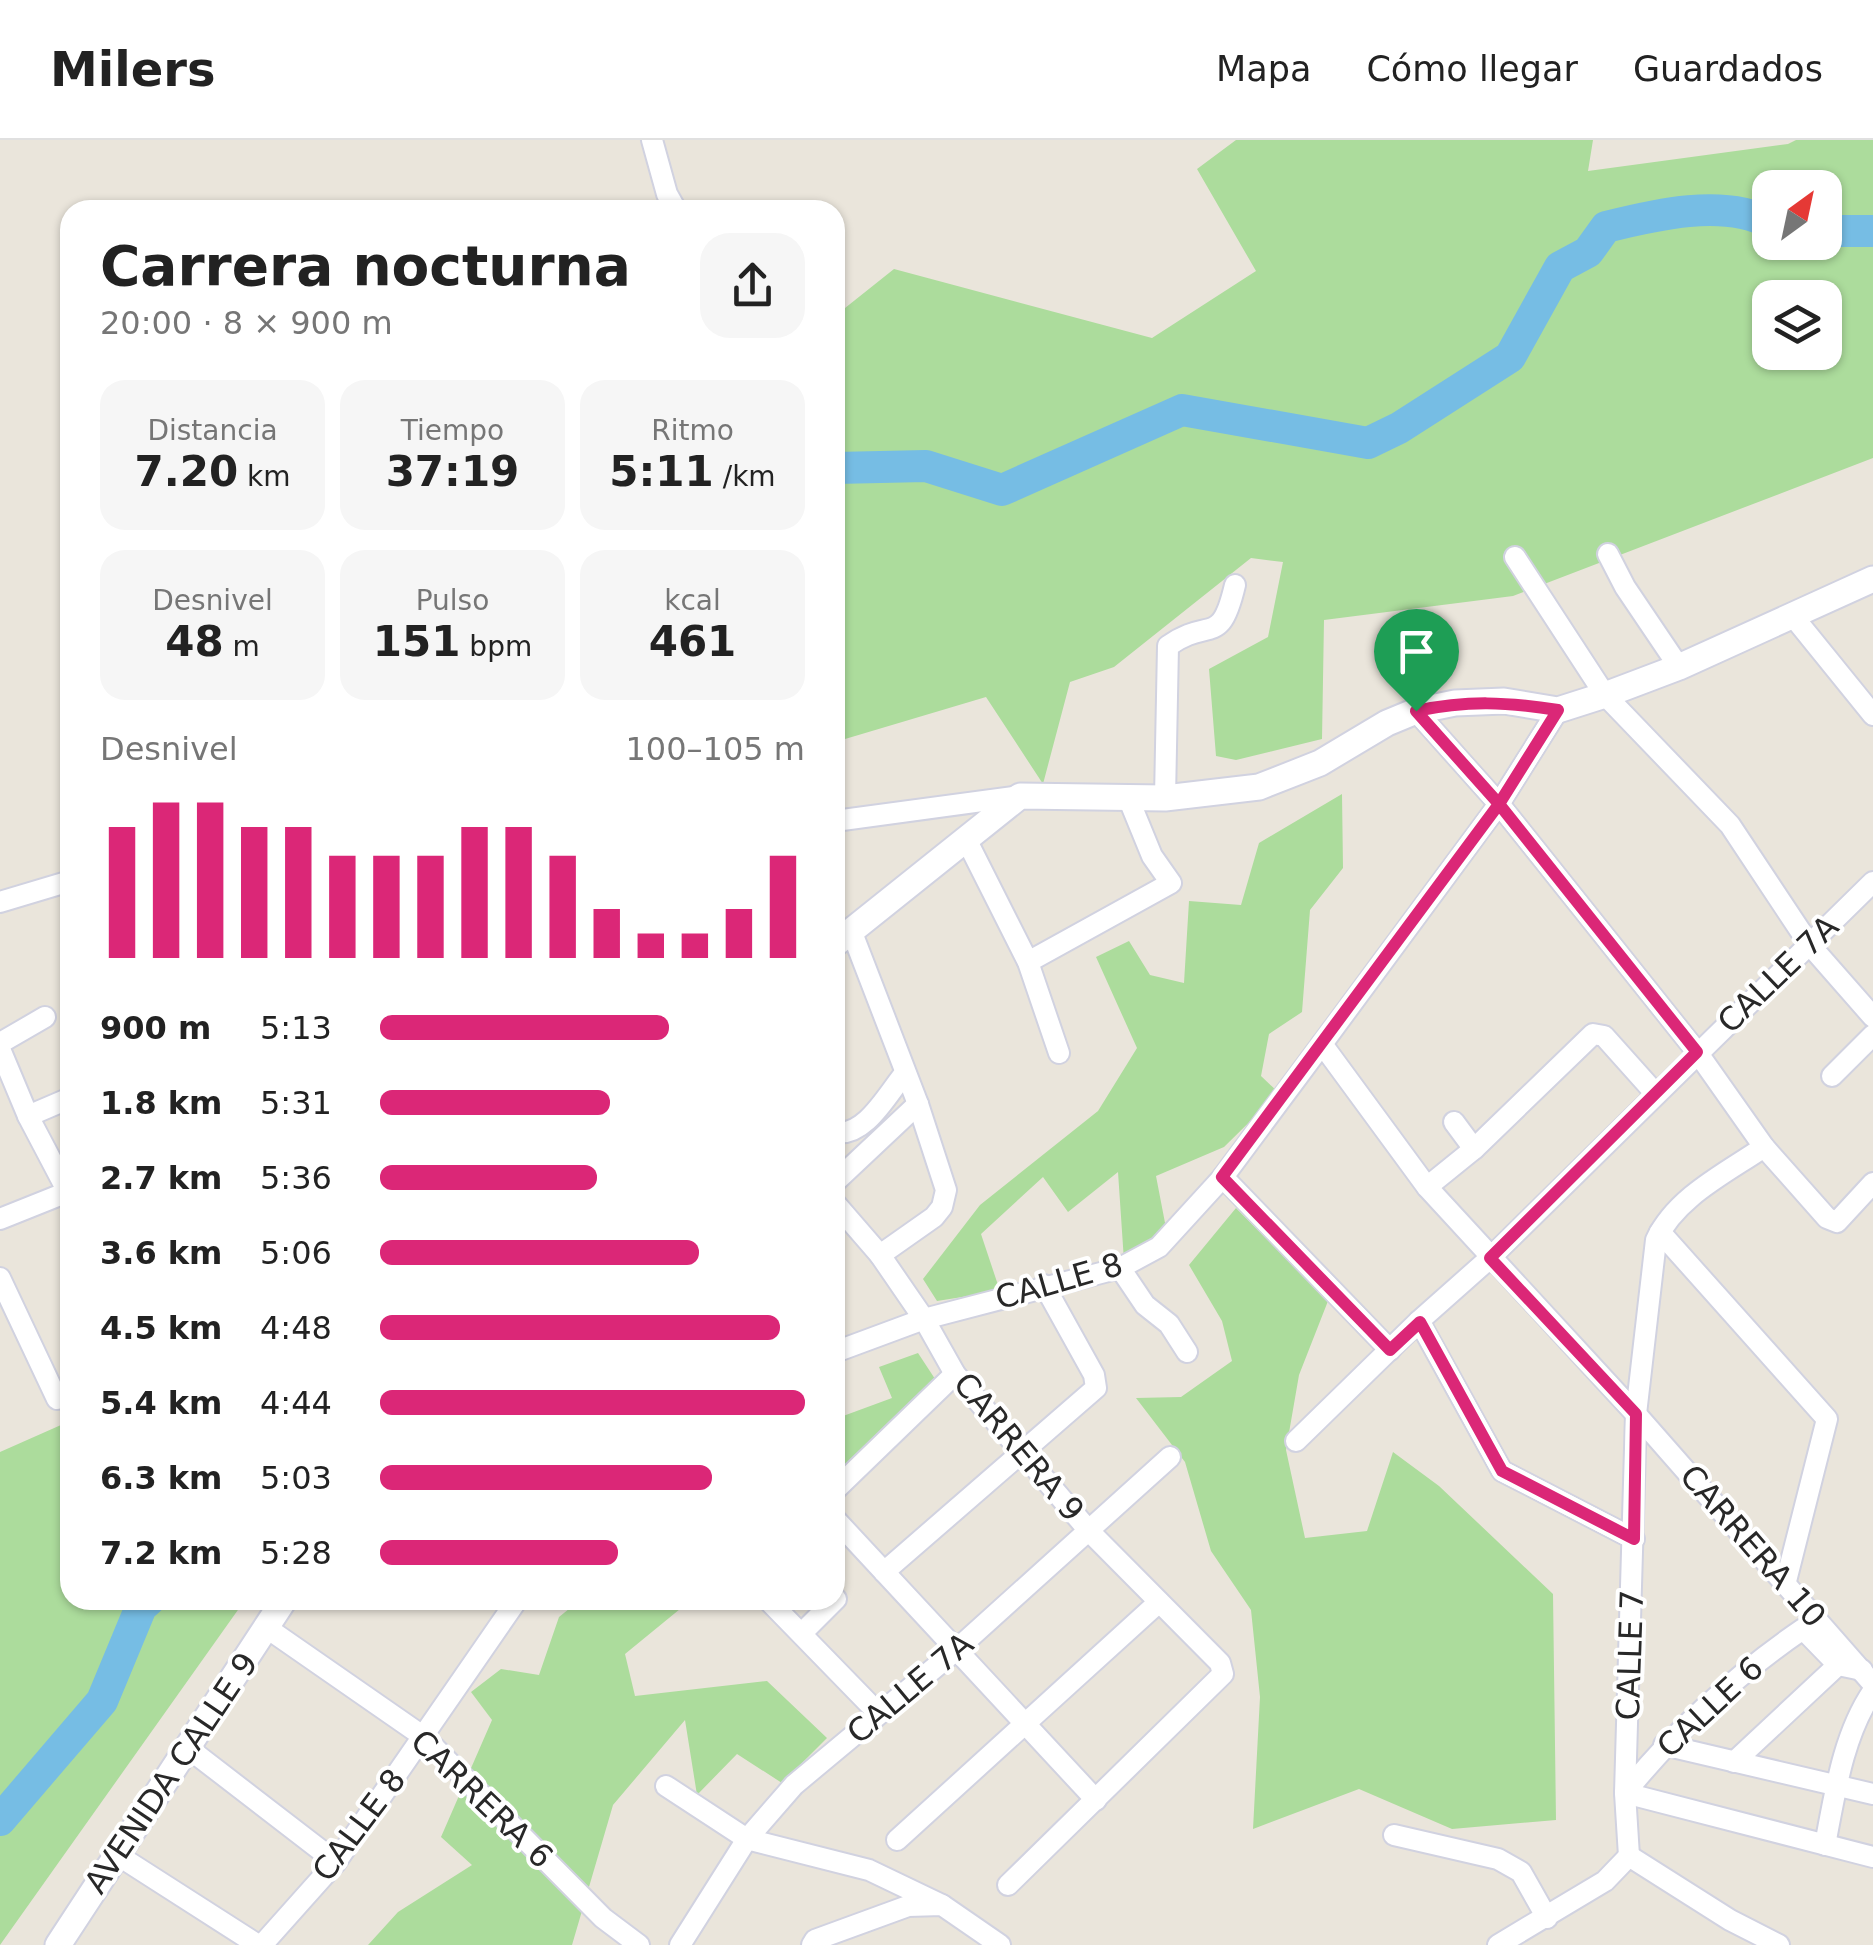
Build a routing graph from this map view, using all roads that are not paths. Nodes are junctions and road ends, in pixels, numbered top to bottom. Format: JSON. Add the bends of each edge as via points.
{"nodes":[{"id":1,"x":652,"y":140,"type":"edge"},
{"id":2,"x":670,"y":200,"type":"edge"},
{"id":3,"x":1608,"y":554,"type":"dead end"},
{"id":4,"x":1515,"y":557,"type":"dead end"},
{"id":5,"x":1873,"y":579,"type":"edge"},
{"id":6,"x":1235,"y":584,"type":"dead end"},
{"id":7,"x":1792,"y":616,"type":"junction"},
{"id":8,"x":1680,"y":667,"type":"junction"},
{"id":9,"x":1605,"y":695,"type":"junction"},
{"id":10,"x":1558,"y":710,"type":"junction"},
{"id":11,"x":1416,"y":711,"type":"junction"},
{"id":12,"x":1873,"y":715,"type":"edge"},
{"id":13,"x":1020,"y":796,"type":"junction"},
{"id":14,"x":1127,"y":796,"type":"junction"},
{"id":15,"x":1165,"y":798,"type":"junction"},
{"id":16,"x":1499,"y":804,"type":"junction"},
{"id":17,"x":845,"y":820,"type":"edge"},
{"id":18,"x":966,"y":839,"type":"junction"},
{"id":19,"x":1873,"y":882,"type":"edge"},
{"id":20,"x":60,"y":884,"type":"edge"},
{"id":21,"x":0,"y":902,"type":"edge"},
{"id":22,"x":845,"y":935,"type":"edge"},
{"id":23,"x":845,"y":941,"type":"edge"},
{"id":24,"x":1809,"y":944,"type":"junction"},
{"id":25,"x":1028,"y":962,"type":"junction"},
{"id":26,"x":45,"y":1017,"type":"dead end"},
{"id":27,"x":1873,"y":1017,"type":"edge"},
{"id":28,"x":1873,"y":1035,"type":"edge"},
{"id":29,"x":1322,"y":1044,"type":"junction"},
{"id":30,"x":0,"y":1046,"type":"edge"},
{"id":31,"x":1060,"y":1052,"type":"dead end"},
{"id":32,"x":1697,"y":1052,"type":"junction"},
{"id":33,"x":905,"y":1072,"type":"junction"},
{"id":34,"x":1832,"y":1076,"type":"dead end"},
{"id":35,"x":1656,"y":1092,"type":"junction"},
{"id":36,"x":60,"y":1102,"type":"edge"},
{"id":37,"x":918,"y":1104,"type":"junction"},
{"id":38,"x":28,"y":1116,"type":"junction"},
{"id":39,"x":1454,"y":1122,"type":"dead end"},
{"id":40,"x":845,"y":1134,"type":"edge"},
{"id":41,"x":1764,"y":1147,"type":"junction"},
{"id":42,"x":1474,"y":1149,"type":"junction"},
{"id":43,"x":845,"y":1173,"type":"edge"},
{"id":44,"x":60,"y":1176,"type":"edge"},
{"id":45,"x":1222,"y":1177,"type":"junction"},
{"id":46,"x":1873,"y":1182,"type":"edge"},
{"id":47,"x":1427,"y":1187,"type":"junction"},
{"id":48,"x":60,"y":1196,"type":"edge"},
{"id":49,"x":845,"y":1215,"type":"edge"},
{"id":50,"x":0,"y":1218,"type":"edge"},
{"id":51,"x":1660,"y":1232,"type":"junction"},
{"id":52,"x":880,"y":1255,"type":"junction"},
{"id":53,"x":1490,"y":1258,"type":"junction"},
{"id":54,"x":1120,"y":1268,"type":"junction"},
{"id":55,"x":0,"y":1278,"type":"edge"},
{"id":56,"x":1044,"y":1285,"type":"junction"},
{"id":57,"x":924,"y":1319,"type":"junction"},
{"id":58,"x":1420,"y":1322,"type":"junction"},
{"id":59,"x":845,"y":1348,"type":"edge"},
{"id":60,"x":1390,"y":1350,"type":"junction"},
{"id":61,"x":1188,"y":1352,"type":"dead end"},
{"id":62,"x":955,"y":1374,"type":"junction"},
{"id":63,"x":57,"y":1399,"type":"dead end"},
{"id":64,"x":1636,"y":1414,"type":"junction"},
{"id":65,"x":1296,"y":1442,"type":"dead end"},
{"id":66,"x":1020,"y":1451,"type":"junction"},
{"id":67,"x":1170,"y":1457,"type":"dead end"},
{"id":68,"x":845,"y":1480,"type":"edge"},
{"id":69,"x":845,"y":1530,"type":"edge"},
{"id":70,"x":1090,"y":1532,"type":"junction"},
{"id":71,"x":1634,"y":1539,"type":"junction"},
{"id":72,"x":884,"y":1572,"type":"junction"},
{"id":73,"x":1786,"y":1581,"type":"junction"},
{"id":74,"x":1159,"y":1602,"type":"junction"},
{"id":75,"x":278,"y":1610,"type":"edge"},
{"id":76,"x":510,"y":1610,"type":"edge"},
{"id":77,"x":778,"y":1610,"type":"edge"},
{"id":78,"x":826,"y":1610,"type":"edge"},
{"id":79,"x":267,"y":1628,"type":"junction"},
{"id":80,"x":802,"y":1633,"type":"junction"},
{"id":81,"x":956,"y":1650,"type":"junction"},
{"id":82,"x":1838,"y":1665,"type":"junction"},
{"id":83,"x":1869,"y":1682,"type":"edge"},
{"id":84,"x":878,"y":1713,"type":"junction"},
{"id":85,"x":1025,"y":1724,"type":"junction"},
{"id":86,"x":424,"y":1737,"type":"junction"},
{"id":87,"x":1664,"y":1745,"type":"junction"},
{"id":88,"x":188,"y":1748,"type":"junction"},
{"id":89,"x":1734,"y":1762,"type":"junction"},
{"id":90,"x":1837,"y":1785,"type":"junction"},
{"id":91,"x":666,"y":1786,"type":"dead end"},
{"id":92,"x":1624,"y":1793,"type":"junction"},
{"id":93,"x":1873,"y":1794,"type":"edge"},
{"id":94,"x":1096,"y":1800,"type":"junction"},
{"id":95,"x":1394,"y":1835,"type":"dead end"},
{"id":96,"x":747,"y":1838,"type":"junction"},
{"id":97,"x":897,"y":1840,"type":"dead end"},
{"id":98,"x":1825,"y":1844,"type":"junction"},
{"id":99,"x":116,"y":1854,"type":"junction"},
{"id":100,"x":1629,"y":1856,"type":"junction"},
{"id":101,"x":1873,"y":1857,"type":"edge"},
{"id":102,"x":336,"y":1862,"type":"junction"},
{"id":103,"x":1008,"y":1885,"type":"dead end"},
{"id":104,"x":942,"y":1905,"type":"junction"},
{"id":105,"x":1547,"y":1918,"type":"junction"},
{"id":106,"x":58,"y":1945,"type":"edge"},
{"id":107,"x":260,"y":1945,"type":"edge"},
{"id":108,"x":639,"y":1945,"type":"edge"},
{"id":109,"x":680,"y":1945,"type":"edge"},
{"id":110,"x":812,"y":1945,"type":"edge"},
{"id":111,"x":1000,"y":1945,"type":"edge"},
{"id":112,"x":1498,"y":1945,"type":"edge"},
{"id":113,"x":1779,"y":1945,"type":"edge"}],
"edges":[{"from":1,"to":2,"type":"street"},
{"from":3,"to":8,"type":"street"},
{"from":4,"to":9,"type":"street"},
{"from":5,"to":7,"type":"street"},
{"from":6,"to":15,"type":"street","via":[[1221,625],[1168,646]]},
{"from":7,"to":8,"type":"street"},
{"from":7,"to":12,"type":"street"},
{"from":8,"to":9,"type":"street"},
{"from":9,"to":10,"type":"street"},
{"from":9,"to":24,"type":"street","via":[[1730,825]]},
{"from":10,"to":11,"type":"street","via":[[1504,701]]},
{"from":10,"to":16,"type":"street","name":"CALLE 8"},
{"from":11,"to":15,"type":"street","via":[[1270,783]]},
{"from":11,"to":16,"type":"street"},
{"from":13,"to":14,"type":"street"},
{"from":13,"to":17,"type":"street"},
{"from":13,"to":18,"type":"street"},
{"from":14,"to":15,"type":"street"},
{"from":14,"to":25,"type":"street","via":[[1171,883]]},
{"from":16,"to":29,"type":"street","name":"CALLE 8"},
{"from":16,"to":32,"type":"street"},
{"from":18,"to":22,"type":"street"},
{"from":18,"to":25,"type":"street"},
{"from":19,"to":24,"type":"street","name":"CALLE 7A"},
{"from":20,"to":21,"type":"street"},
{"from":23,"to":33,"type":"street"},
{"from":24,"to":27,"type":"street"},
{"from":24,"to":32,"type":"street","name":"CALLE 7A"},
{"from":25,"to":31,"type":"street"},
{"from":26,"to":30,"type":"street"},
{"from":28,"to":34,"type":"street"},
{"from":29,"to":45,"type":"street","name":"CALLE 8"},
{"from":29,"to":47,"type":"street","name":"CARRERA 10"},
{"from":30,"to":38,"type":"street"},
{"from":32,"to":35,"type":"street","name":"CALLE 7A"},
{"from":32,"to":41,"type":"street"},
{"from":33,"to":37,"type":"street"},
{"from":33,"to":40,"type":"street","via":[[860,1128]]},
{"from":35,"to":42,"type":"street","via":[[1604,1036],[1593,1034]]},
{"from":35,"to":53,"type":"street","name":"CALLE 7A"},
{"from":36,"to":38,"type":"street"},
{"from":37,"to":43,"type":"street"},
{"from":37,"to":52,"type":"street","via":[[946,1190],[942,1207]]},
{"from":38,"to":44,"type":"street"},
{"from":39,"to":42,"type":"street"},
{"from":41,"to":46,"type":"street","via":[[1837,1222]]},
{"from":41,"to":51,"type":"street","via":[[1679,1206]]},
{"from":42,"to":47,"type":"street"},
{"from":45,"to":54,"type":"street","name":"CALLE 8","via":[[1158,1246]]},
{"from":45,"to":60,"type":"street"},
{"from":47,"to":53,"type":"street","name":"CARRERA 10"},
{"from":48,"to":50,"type":"street"},
{"from":49,"to":52,"type":"street","name":"CARRERA 9"},
{"from":51,"to":64,"type":"street","name":"CALLE 7"},
{"from":51,"to":73,"type":"street","via":[[1827,1419]]},
{"from":52,"to":57,"type":"street","name":"CARRERA 9"},
{"from":53,"to":58,"type":"street","name":"CALLE 7A"},
{"from":53,"to":64,"type":"street","name":"CARRERA 10"},
{"from":54,"to":56,"type":"street","name":"CALLE 8"},
{"from":54,"to":61,"type":"street"},
{"from":55,"to":63,"type":"street"},
{"from":56,"to":57,"type":"street","name":"CALLE 8"},
{"from":56,"to":66,"type":"street","via":[[1096,1388]]},
{"from":57,"to":59,"type":"street","name":"CALLE 8"},
{"from":57,"to":62,"type":"street","name":"CARRERA 9"},
{"from":58,"to":60,"type":"street","name":"CALLE 7A"},
{"from":58,"to":71,"type":"street","via":[[1502,1471]]},
{"from":60,"to":65,"type":"street","name":"CALLE 7A"},
{"from":62,"to":66,"type":"street","name":"CARRERA 9"},
{"from":62,"to":68,"type":"street"},
{"from":64,"to":71,"type":"street","name":"CALLE 7"},
{"from":64,"to":73,"type":"street","name":"CARRERA 10"},
{"from":66,"to":70,"type":"street","name":"CARRERA 9"},
{"from":66,"to":72,"type":"street"},
{"from":67,"to":70,"type":"street","name":"CALLE 7A"},
{"from":69,"to":72,"type":"street"},
{"from":70,"to":74,"type":"street","name":"CARRERA 9"},
{"from":70,"to":81,"type":"street","name":"CALLE 7A"},
{"from":71,"to":92,"type":"street","name":"CALLE 7"},
{"from":72,"to":81,"type":"street"},
{"from":73,"to":83,"type":"street","name":"CARRERA 10"},
{"from":74,"to":85,"type":"street"},
{"from":74,"to":94,"type":"street","name":"CARRERA 9","via":[[1220,1663],[1223,1674]]},
{"from":75,"to":79,"type":"street","name":"AVENIDA CALLE 9"},
{"from":76,"to":86,"type":"street","name":"CALLE 8"},
{"from":77,"to":80,"type":"street"},
{"from":78,"to":80,"type":"street"},
{"from":79,"to":86,"type":"street","name":"CARRERA 6"},
{"from":79,"to":88,"type":"street","name":"AVENIDA CALLE 9"},
{"from":80,"to":84,"type":"street"},
{"from":81,"to":84,"type":"street","name":"CALLE 7A"},
{"from":81,"to":85,"type":"street"},
{"from":82,"to":83,"type":"street"},
{"from":82,"to":87,"type":"street","name":"CALLE 6","via":[[1803,1629],[1740,1674]]},
{"from":82,"to":89,"type":"street"},
{"from":83,"to":90,"type":"street"},
{"from":84,"to":96,"type":"street","name":"CALLE 7A","via":[[794,1784]]},
{"from":85,"to":94,"type":"street"},
{"from":85,"to":97,"type":"street"},
{"from":86,"to":102,"type":"street","name":"CALLE 8"},
{"from":86,"to":108,"type":"street","name":"CARRERA 6"},
{"from":87,"to":89,"type":"street"},
{"from":87,"to":92,"type":"street","name":"CALLE 6"},
{"from":88,"to":99,"type":"street","name":"AVENIDA CALLE 9"},
{"from":88,"to":102,"type":"street"},
{"from":89,"to":90,"type":"street"},
{"from":90,"to":93,"type":"street"},
{"from":90,"to":98,"type":"street"},
{"from":91,"to":96,"type":"street"},
{"from":92,"to":98,"type":"street"},
{"from":92,"to":100,"type":"street","name":"CALLE 7"},
{"from":94,"to":103,"type":"street"},
{"from":95,"to":105,"type":"street","via":[[1498,1859],[1521,1872]]},
{"from":96,"to":104,"type":"street","via":[[869,1870]]},
{"from":96,"to":109,"type":"street","name":"CALLE 7A"},
{"from":98,"to":101,"type":"street"},
{"from":99,"to":106,"type":"street","name":"AVENIDA CALLE 9"},
{"from":99,"to":107,"type":"street"},
{"from":100,"to":105,"type":"street","via":[[1606,1881]]},
{"from":100,"to":113,"type":"street"},
{"from":102,"to":107,"type":"street","name":"CALLE 8"},
{"from":104,"to":110,"type":"street","via":[[908,1906]]},
{"from":104,"to":111,"type":"street"},
{"from":105,"to":112,"type":"street"}]}
